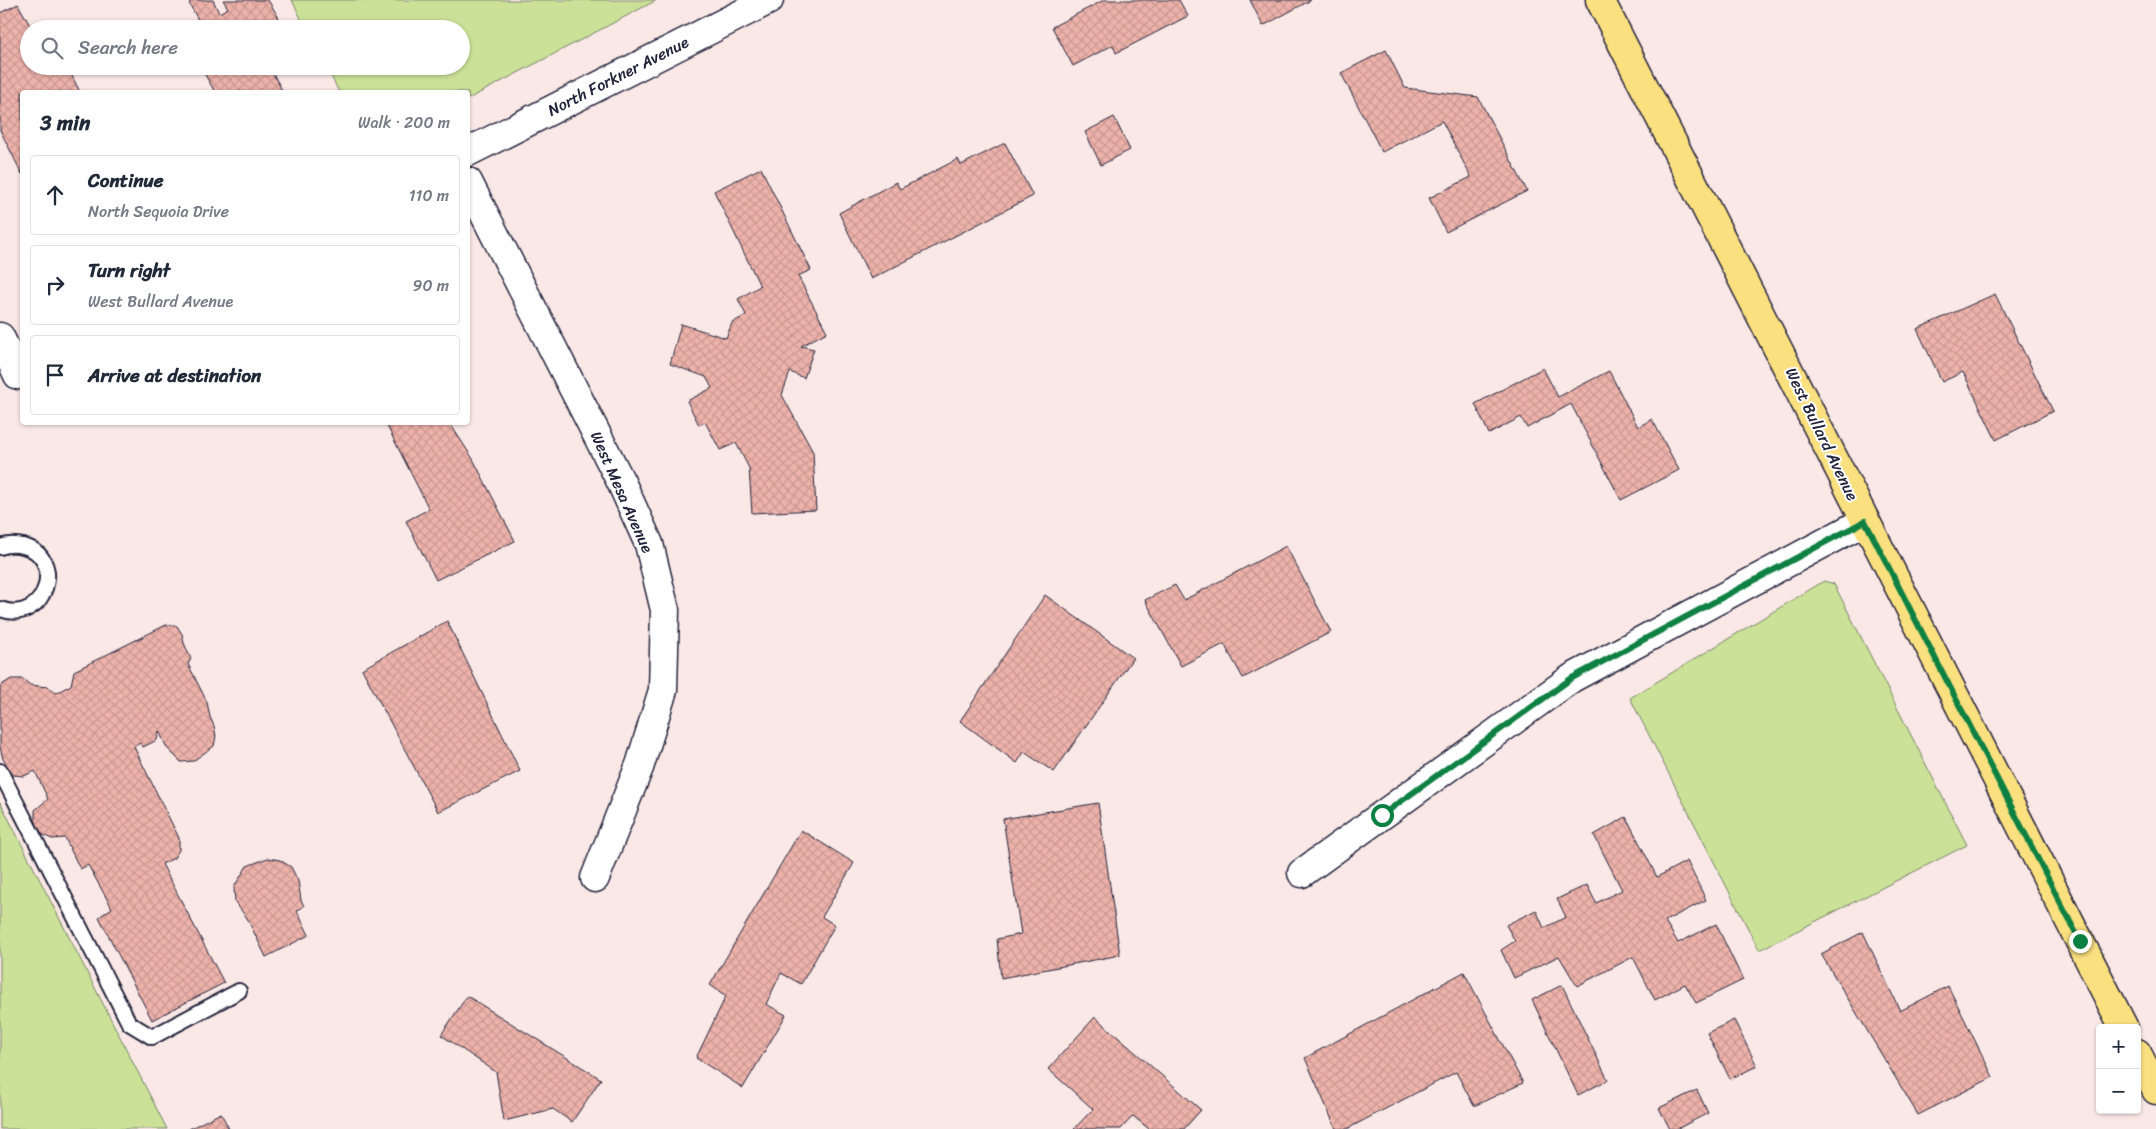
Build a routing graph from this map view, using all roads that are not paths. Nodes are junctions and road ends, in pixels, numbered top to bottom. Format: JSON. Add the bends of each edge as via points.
{"nodes":[{"id":1,"x":769,"y":0,"type":"edge"},
{"id":2,"x":1600,"y":0,"type":"edge"},
{"id":3,"x":470,"y":151,"type":"edge"},
{"id":4,"x":470,"y":186,"type":"edge"},
{"id":5,"x":0,"y":338,"type":"edge"},
{"id":6,"x":14,"y":378,"type":"edge"},
{"id":7,"x":1865,"y":521,"type":"junction"},
{"id":8,"x":0,"y":547,"type":"edge"},
{"id":9,"x":0,"y":610,"type":"edge"},
{"id":10,"x":0,"y":771,"type":"edge"},
{"id":11,"x":1302,"y":872,"type":"dead end"},
{"id":12,"x":595,"y":878,"type":"dead end"},
{"id":13,"x":239,"y":991,"type":"dead end"},
{"id":14,"x":2122,"y":1024,"type":"edge"},
{"id":15,"x":2141,"y":1061,"type":"edge"},
{"id":16,"x":2156,"y":1090,"type":"edge"}],
"edges":[{"from":1,"to":3,"type":"street","name":"North Forkner Avenue"},
{"from":2,"to":7,"type":"main road","name":"West Bullard Avenue"},
{"from":4,"to":12,"type":"street","name":"West Mesa Avenue","via":[[621,482],[649,544],[665,610],[662,690],[640,765]]},
{"from":5,"to":6,"type":"street"},
{"from":7,"to":11,"type":"street","via":[[1572,678]]},
{"from":7,"to":14,"type":"main road","name":"West Bullard Avenue"},
{"from":8,"to":9,"type":"lane","via":[[15,544],[37,554],[44,563],[47,586],[43,596],[27,610]]},
{"from":10,"to":13,"type":"lane","via":[[129,1023],[152,1036]]},
{"from":15,"to":16,"type":"main road"}]}
